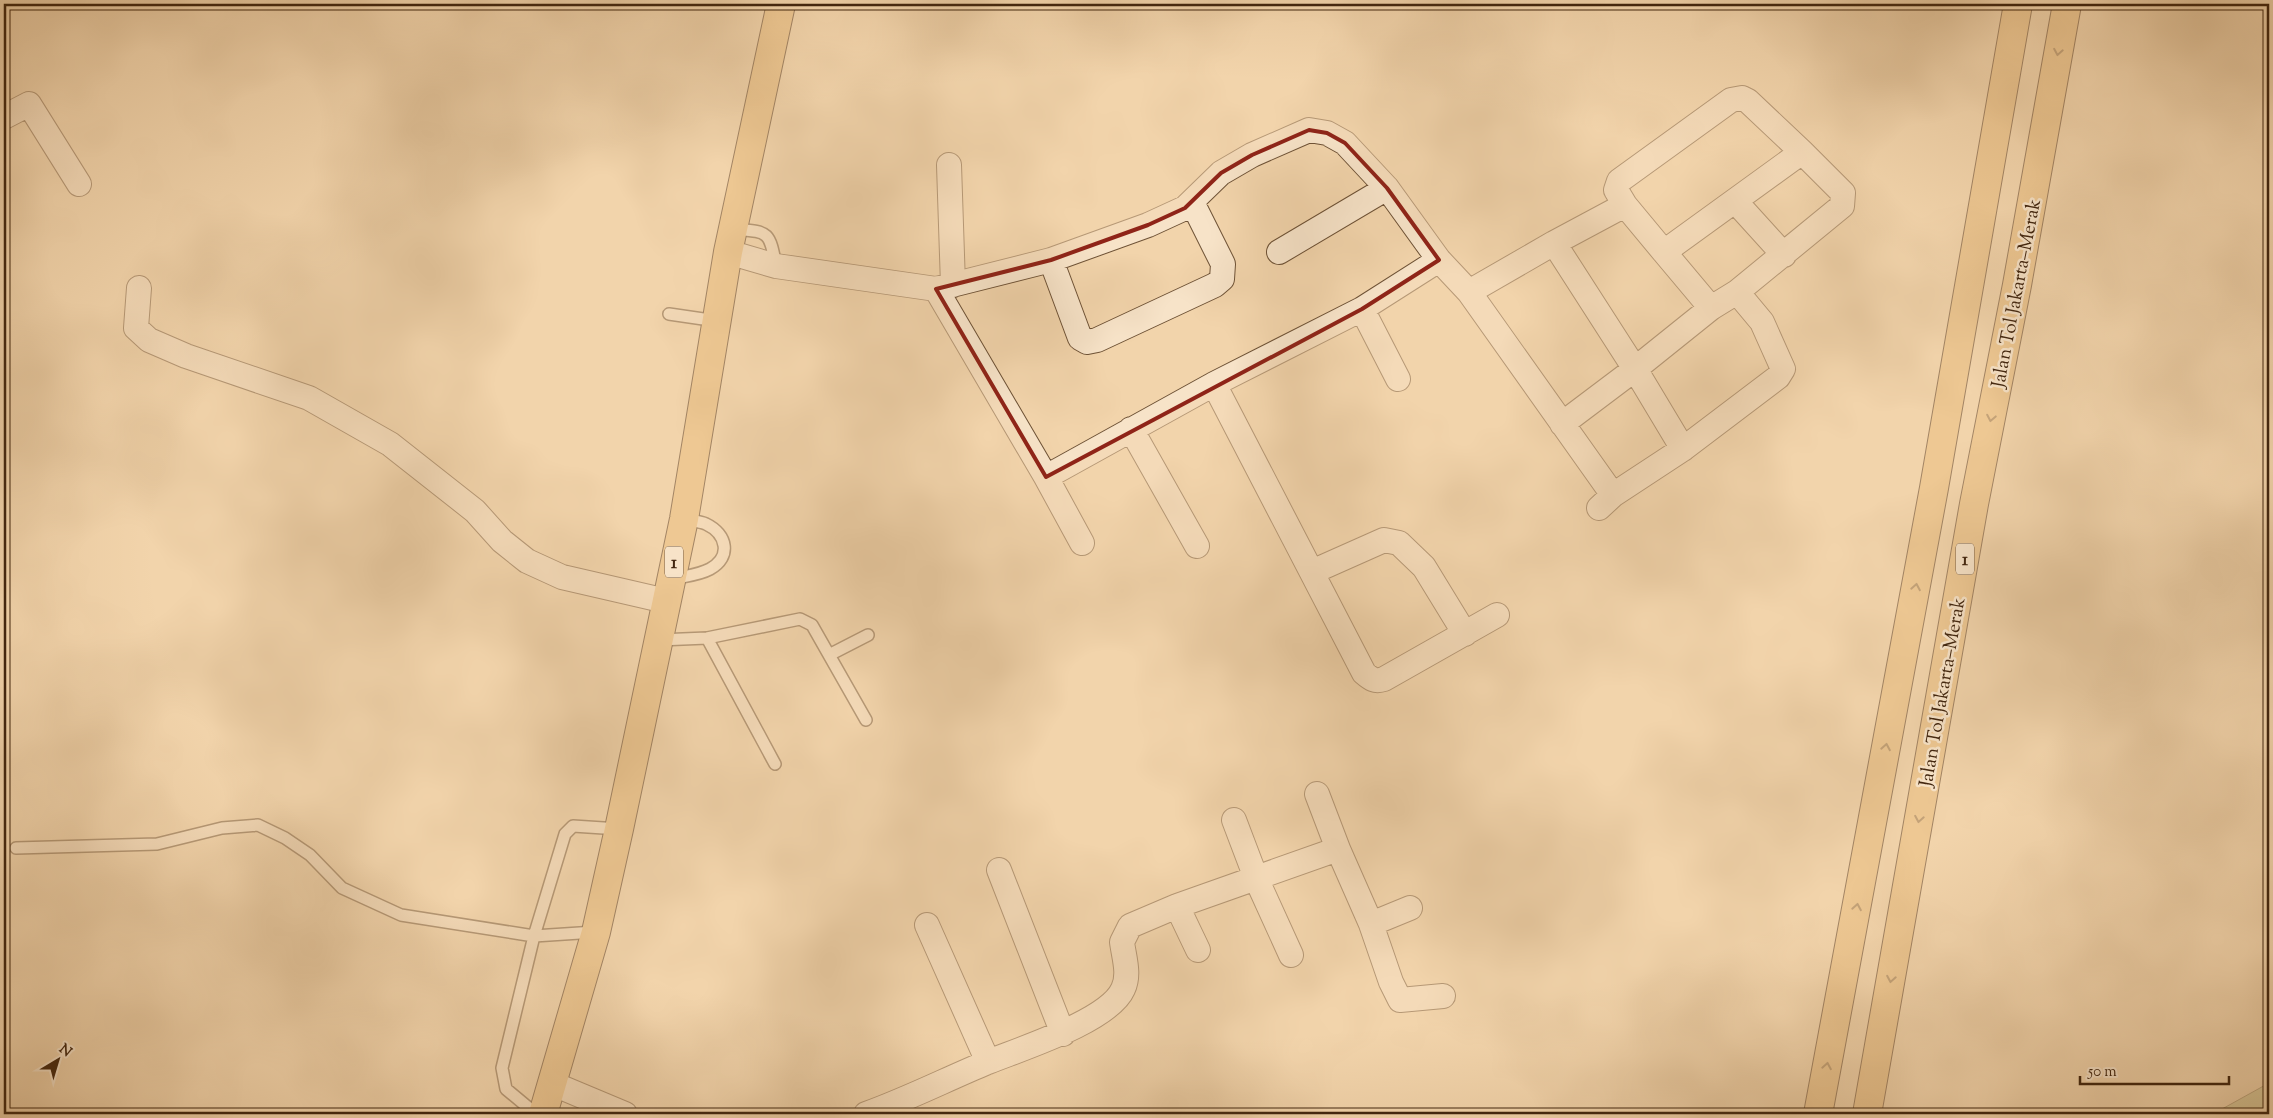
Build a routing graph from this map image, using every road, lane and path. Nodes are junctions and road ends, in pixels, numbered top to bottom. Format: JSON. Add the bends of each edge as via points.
{"nodes":[{"id":1,"x":781,"y":4,"type":"edge"},
{"id":2,"x":2018,"y":4,"type":"edge"},
{"id":3,"x":2067,"y":4,"type":"edge"},
{"id":4,"x":4,"y":117,"type":"edge"},
{"id":5,"x":1802,"y":152,"type":"junction"},
{"id":6,"x":949,"y":165,"type":"dead end"},
{"id":7,"x":79,"y":184,"type":"dead end"},
{"id":8,"x":1387,"y":188,"type":"junction"},
{"id":9,"x":1735,"y":201,"type":"junction"},
{"id":10,"x":1192,"y":202,"type":"junction"},
{"id":11,"x":1625,"y":205,"type":"junction"},
{"id":12,"x":731,"y":240,"type":"junction"},
{"id":13,"x":1554,"y":243,"type":"junction"},
{"id":14,"x":1279,"y":252,"type":"dead end"},
{"id":15,"x":1664,"y":252,"type":"junction"},
{"id":16,"x":1784,"y":255,"type":"junction"},
{"id":17,"x":1051,"y":260,"type":"junction"},
{"id":18,"x":1439,"y":260,"type":"junction"},
{"id":19,"x":944,"y":287,"type":"junction"},
{"id":20,"x":139,"y":288,"type":"dead end"},
{"id":21,"x":1468,"y":292,"type":"junction"},
{"id":22,"x":1737,"y":292,"type":"junction"},
{"id":23,"x":1711,"y":308,"type":"junction"},
{"id":24,"x":1362,"y":309,"type":"junction"},
{"id":25,"x":669,"y":314,"type":"dead end"},
{"id":26,"x":717,"y":321,"type":"junction"},
{"id":27,"x":1636,"y":369,"type":"junction"},
{"id":28,"x":1398,"y":379,"type":"dead end"},
{"id":29,"x":1214,"y":384,"type":"junction"},
{"id":30,"x":1562,"y":424,"type":"junction"},
{"id":31,"x":1131,"y":429,"type":"junction"},
{"id":32,"x":1683,"y":448,"type":"junction"},
{"id":33,"x":1046,"y":477,"type":"junction"},
{"id":34,"x":684,"y":519,"type":"junction"},
{"id":35,"x":1082,"y":543,"type":"dead end"},
{"id":36,"x":1197,"y":546,"type":"dead end"},
{"id":37,"x":1312,"y":572,"type":"junction"},
{"id":38,"x":668,"y":590,"type":"junction"},
{"id":39,"x":1497,"y":615,"type":"dead end"},
{"id":40,"x":1466,"y":634,"type":"junction"},
{"id":41,"x":868,"y":636,"type":"dead end"},
{"id":42,"x":707,"y":638,"type":"junction"},
{"id":43,"x":659,"y":640,"type":"junction"},
{"id":44,"x":829,"y":655,"type":"junction"},
{"id":45,"x":866,"y":720,"type":"dead end"},
{"id":46,"x":776,"y":764,"type":"dead end"},
{"id":47,"x":1317,"y":794,"type":"dead end"},
{"id":48,"x":1234,"y":820,"type":"dead end"},
{"id":49,"x":619,"y":829,"type":"junction"},
{"id":50,"x":16,"y":848,"type":"dead end"},
{"id":51,"x":1338,"y":850,"type":"junction"},
{"id":52,"x":1000,"y":870,"type":"dead end"},
{"id":53,"x":1256,"y":878,"type":"junction"},
{"id":54,"x":1177,"y":906,"type":"junction"},
{"id":55,"x":1410,"y":908,"type":"dead end"},
{"id":56,"x":1371,"y":924,"type":"junction"},
{"id":57,"x":927,"y":925,"type":"dead end"},
{"id":58,"x":596,"y":932,"type":"junction"},
{"id":59,"x":534,"y":936,"type":"junction"},
{"id":60,"x":1198,"y":950,"type":"dead end"},
{"id":61,"x":1291,"y":954,"type":"dead end"},
{"id":62,"x":1443,"y":996,"type":"dead end"},
{"id":63,"x":1063,"y":1034,"type":"junction"},
{"id":64,"x":988,"y":1062,"type":"junction"},
{"id":65,"x":551,"y":1083,"type":"junction"},
{"id":66,"x":536,"y":1114,"type":"edge"},
{"id":67,"x":543,"y":1114,"type":"edge"},
{"id":68,"x":624,"y":1114,"type":"edge"},
{"id":69,"x":866,"y":1114,"type":"edge"},
{"id":70,"x":1818,"y":1114,"type":"edge"},
{"id":71,"x":1867,"y":1114,"type":"edge"}],
"edges":[{"from":1,"to":12,"type":"highway","number":"1"},
{"from":70,"to":2,"type":"highway","one_way":true,"via":[[1934,488]]},
{"from":3,"to":71,"type":"highway","name":"Jalan Tol Jakarta–Merak","number":"1","one_way":true,"via":[[1974,504]]},
{"from":4,"to":7,"type":"street","via":[[29,104]]},
{"from":5,"to":9,"type":"street"},
{"from":5,"to":11,"type":"street","via":[[1748,101],[1742,98],[1731,100],[1620,182],[1616,190]]},
{"from":5,"to":16,"type":"street","via":[[1843,193],[1842,206]]},
{"from":6,"to":19,"type":"street"},
{"from":8,"to":10,"type":"street","via":[[1345,144],[1327,133],[1309,130],[1252,155],[1221,173]]},
{"from":8,"to":14,"type":"street"},
{"from":8,"to":18,"type":"street"},
{"from":9,"to":15,"type":"street"},
{"from":9,"to":16,"type":"street"},
{"from":10,"to":17,"type":"street","via":[[1148,224]]},
{"from":10,"to":17,"type":"street","via":[[1223,264],[1222,279],[1097,340],[1087,342],[1080,338]]},
{"from":11,"to":13,"type":"street"},
{"from":11,"to":15,"type":"street"},
{"from":12,"to":19,"type":"street","via":[[776,266]]},
{"from":12,"to":26,"type":"highway","number":"1"},
{"from":13,"to":21,"type":"street"},
{"from":13,"to":27,"type":"street"},
{"from":15,"to":23,"type":"street"},
{"from":16,"to":22,"type":"street"},
{"from":17,"to":19,"type":"street"},
{"from":18,"to":21,"type":"street"},
{"from":18,"to":24,"type":"street"},
{"from":19,"to":33,"type":"street"},
{"from":20,"to":38,"type":"street","via":[[136,328],[149,340],[309,398],[390,444],[475,510],[502,541],[527,561],[562,577]]},
{"from":21,"to":30,"type":"street"},
{"from":22,"to":23,"type":"street"},
{"from":22,"to":32,"type":"street","via":[[1762,322],[1783,369],[1770,384]]},
{"from":23,"to":27,"type":"street"},
{"from":24,"to":28,"type":"street"},
{"from":24,"to":29,"type":"street"},
{"from":25,"to":26,"type":"lane"},
{"from":26,"to":34,"type":"highway","number":"1"},
{"from":27,"to":30,"type":"street"},
{"from":27,"to":32,"type":"street"},
{"from":29,"to":31,"type":"street"},
{"from":29,"to":37,"type":"street"},
{"from":30,"to":32,"type":"street","via":[[1606,501]]},
{"from":31,"to":33,"type":"street"},
{"from":31,"to":36,"type":"street"},
{"from":33,"to":35,"type":"street"},
{"from":34,"to":38,"type":"highway","number":"1"},
{"from":34,"to":38,"type":"lane","via":[[714,528],[724,539],[724,550],[720,560],[711,568]]},
{"from":37,"to":40,"type":"street","via":[[1384,540],[1399,543],[1424,567]]},
{"from":37,"to":40,"type":"street","via":[[1364,673],[1372,680],[1384,679]]},
{"from":38,"to":43,"type":"highway","number":"1"},
{"from":39,"to":40,"type":"street"},
{"from":41,"to":44,"type":"lane"},
{"from":42,"to":43,"type":"lane"},
{"from":42,"to":44,"type":"lane","via":[[800,618],[812,625]]},
{"from":42,"to":46,"type":"lane"},
{"from":43,"to":49,"type":"highway","number":"1"},
{"from":44,"to":45,"type":"lane"},
{"from":47,"to":51,"type":"street"},
{"from":48,"to":53,"type":"street"},
{"from":49,"to":58,"type":"highway","number":"1"},
{"from":49,"to":59,"type":"lane","via":[[573,826],[565,834]]},
{"from":50,"to":59,"type":"lane","via":[[157,844],[222,828],[258,826],[285,838],[310,855],[342,888],[401,915]]},
{"from":51,"to":53,"type":"street"},
{"from":51,"to":56,"type":"street"},
{"from":52,"to":63,"type":"street"},
{"from":53,"to":54,"type":"street"},
{"from":53,"to":61,"type":"street"},
{"from":54,"to":60,"type":"street"},
{"from":54,"to":63,"type":"street","via":[[1130,926],[1122,942],[1128,974],[1123,991],[1113,1003]]},
{"from":55,"to":56,"type":"street"},
{"from":56,"to":62,"type":"street","via":[[1400,1000]]},
{"from":57,"to":64,"type":"street"},
{"from":58,"to":59,"type":"lane"},
{"from":58,"to":65,"type":"highway","number":"1"},
{"from":59,"to":66,"type":"lane","via":[[502,1068],[506,1089]]},
{"from":63,"to":64,"type":"street"},
{"from":64,"to":69,"type":"street"},
{"from":65,"to":67,"type":"highway","number":"1"},
{"from":65,"to":68,"type":"street"}]}
